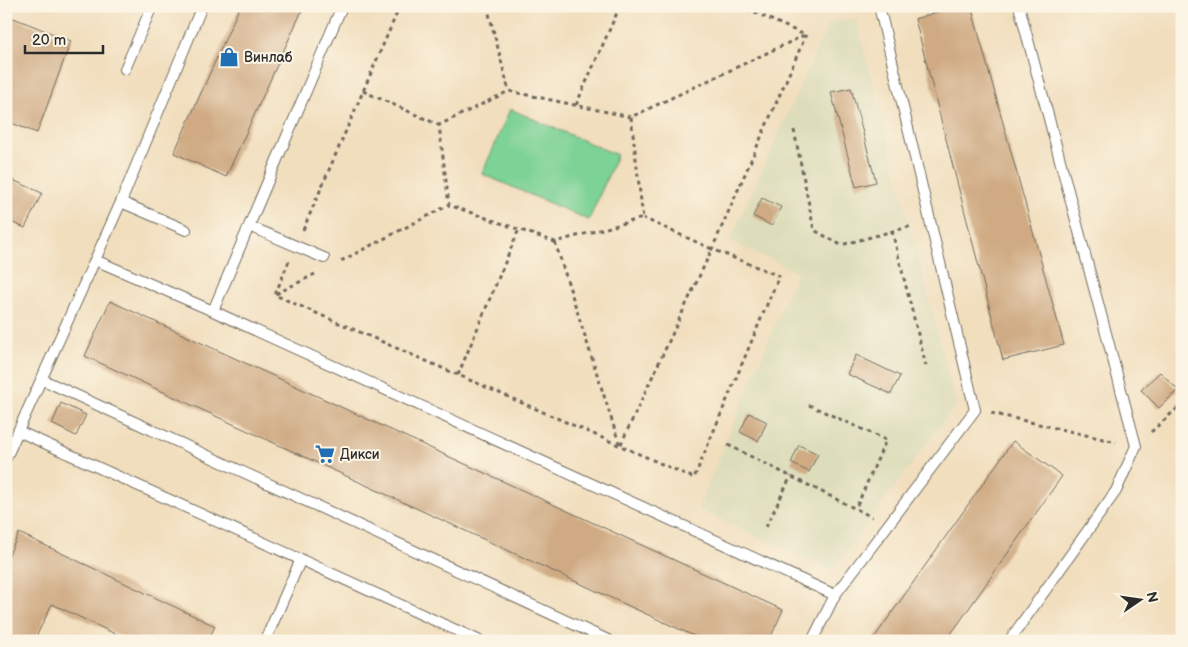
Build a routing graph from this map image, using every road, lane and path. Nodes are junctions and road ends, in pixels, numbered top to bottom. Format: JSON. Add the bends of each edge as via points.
{"nodes":[{"id":1,"x":152,"y":6,"type":"edge"},
{"id":2,"x":202,"y":6,"type":"edge"},
{"id":3,"x":342,"y":6,"type":"edge"},
{"id":4,"x":400,"y":6,"type":"edge"},
{"id":5,"x":487,"y":6,"type":"edge"},
{"id":6,"x":620,"y":6,"type":"edge"},
{"id":7,"x":740,"y":6,"type":"edge"},
{"id":8,"x":879,"y":6,"type":"edge"},
{"id":9,"x":1019,"y":6,"type":"edge"},
{"id":10,"x":806,"y":35,"type":"junction"},
{"id":11,"x":125,"y":69,"type":"dead end"},
{"id":12,"x":363,"y":91,"type":"junction"},
{"id":13,"x":509,"y":91,"type":"junction"},
{"id":14,"x":576,"y":105,"type":"junction"},
{"id":15,"x":631,"y":116,"type":"junction"},
{"id":16,"x":439,"y":125,"type":"junction"},
{"id":17,"x":794,"y":130,"type":"dead end"},
{"id":18,"x":121,"y":202,"type":"junction"},
{"id":19,"x":449,"y":205,"type":"junction"},
{"id":20,"x":643,"y":218,"type":"junction"},
{"id":21,"x":930,"y":221,"type":"junction"},
{"id":22,"x":250,"y":226,"type":"junction"},
{"id":23,"x":520,"y":229,"type":"junction"},
{"id":24,"x":186,"y":230,"type":"dead end"},
{"id":25,"x":892,"y":231,"type":"junction"},
{"id":26,"x":302,"y":233,"type":"dead end"},
{"id":27,"x":556,"y":242,"type":"junction"},
{"id":28,"x":712,"y":249,"type":"junction"},
{"id":29,"x":324,"y":258,"type":"dead end"},
{"id":30,"x":290,"y":259,"type":"dead end"},
{"id":31,"x":95,"y":260,"type":"junction"},
{"id":32,"x":336,"y":264,"type":"dead end"},
{"id":33,"x":318,"y":272,"type":"dead end"},
{"id":34,"x":275,"y":295,"type":"junction"},
{"id":35,"x":213,"y":311,"type":"junction"},
{"id":36,"x":926,"y":366,"type":"dead end"},
{"id":37,"x":458,"y":375,"type":"junction"},
{"id":38,"x":41,"y":380,"type":"junction"},
{"id":39,"x":1182,"y":404,"type":"edge"},
{"id":40,"x":809,"y":405,"type":"dead end"},
{"id":41,"x":975,"y":410,"type":"junction"},
{"id":42,"x":18,"y":431,"type":"junction"},
{"id":43,"x":728,"y":445,"type":"dead end"},
{"id":44,"x":620,"y":446,"type":"junction"},
{"id":45,"x":1136,"y":446,"type":"junction"},
{"id":46,"x":6,"y":458,"type":"edge"},
{"id":47,"x":791,"y":476,"type":"junction"},
{"id":48,"x":856,"y":508,"type":"junction"},
{"id":49,"x":889,"y":524,"type":"junction"},
{"id":50,"x":766,"y":527,"type":"dead end"},
{"id":51,"x":301,"y":559,"type":"junction"},
{"id":52,"x":835,"y":595,"type":"junction"},
{"id":53,"x":265,"y":641,"type":"edge"},
{"id":54,"x":480,"y":641,"type":"edge"},
{"id":55,"x":610,"y":641,"type":"edge"},
{"id":56,"x":812,"y":641,"type":"edge"},
{"id":57,"x":1009,"y":641,"type":"edge"}],
"edges":[{"from":1,"to":11,"type":"lane"},
{"from":2,"to":18,"type":"lane"},
{"from":3,"to":22,"type":"lane"},
{"from":4,"to":12,"type":"path"},
{"from":5,"to":13,"type":"path"},
{"from":6,"to":14,"type":"path"},
{"from":7,"to":10,"type":"path"},
{"from":8,"to":21,"type":"lane"},
{"from":9,"to":45,"type":"lane"},
{"from":10,"to":15,"type":"path"},
{"from":10,"to":28,"type":"path"},
{"from":12,"to":16,"type":"path"},
{"from":12,"to":26,"type":"path"},
{"from":13,"to":14,"type":"path"},
{"from":13,"to":16,"type":"path"},
{"from":14,"to":15,"type":"path"},
{"from":15,"to":20,"type":"path"},
{"from":16,"to":19,"type":"path"},
{"from":17,"to":25,"type":"path","via":[[814,230],[841,245]]},
{"from":18,"to":24,"type":"lane"},
{"from":18,"to":31,"type":"lane"},
{"from":19,"to":23,"type":"path"},
{"from":19,"to":32,"type":"path"},
{"from":20,"to":27,"type":"path"},
{"from":20,"to":28,"type":"path"},
{"from":21,"to":25,"type":"path"},
{"from":21,"to":41,"type":"lane"},
{"from":22,"to":29,"type":"lane"},
{"from":22,"to":35,"type":"lane"},
{"from":23,"to":27,"type":"path"},
{"from":23,"to":37,"type":"path"},
{"from":25,"to":36,"type":"path"},
{"from":27,"to":44,"type":"path"},
{"from":28,"to":44,"type":"path"},
{"from":28,"to":44,"type":"path","via":[[779,276],[694,478]]},
{"from":30,"to":34,"type":"path"},
{"from":31,"to":35,"type":"lane"},
{"from":31,"to":38,"type":"lane"},
{"from":33,"to":34,"type":"path"},
{"from":34,"to":37,"type":"path"},
{"from":35,"to":52,"type":"lane"},
{"from":37,"to":44,"type":"path"},
{"from":38,"to":42,"type":"lane"},
{"from":38,"to":55,"type":"lane"},
{"from":39,"to":45,"type":"path"},
{"from":40,"to":48,"type":"path","via":[[886,440]]},
{"from":41,"to":45,"type":"path"},
{"from":41,"to":49,"type":"lane"},
{"from":42,"to":46,"type":"lane"},
{"from":42,"to":51,"type":"lane"},
{"from":43,"to":47,"type":"path"},
{"from":45,"to":57,"type":"lane","via":[[1116,491]]},
{"from":47,"to":48,"type":"path"},
{"from":47,"to":50,"type":"path"},
{"from":48,"to":49,"type":"path"},
{"from":49,"to":52,"type":"lane"},
{"from":51,"to":53,"type":"lane"},
{"from":51,"to":54,"type":"lane"},
{"from":52,"to":56,"type":"lane"}]}
